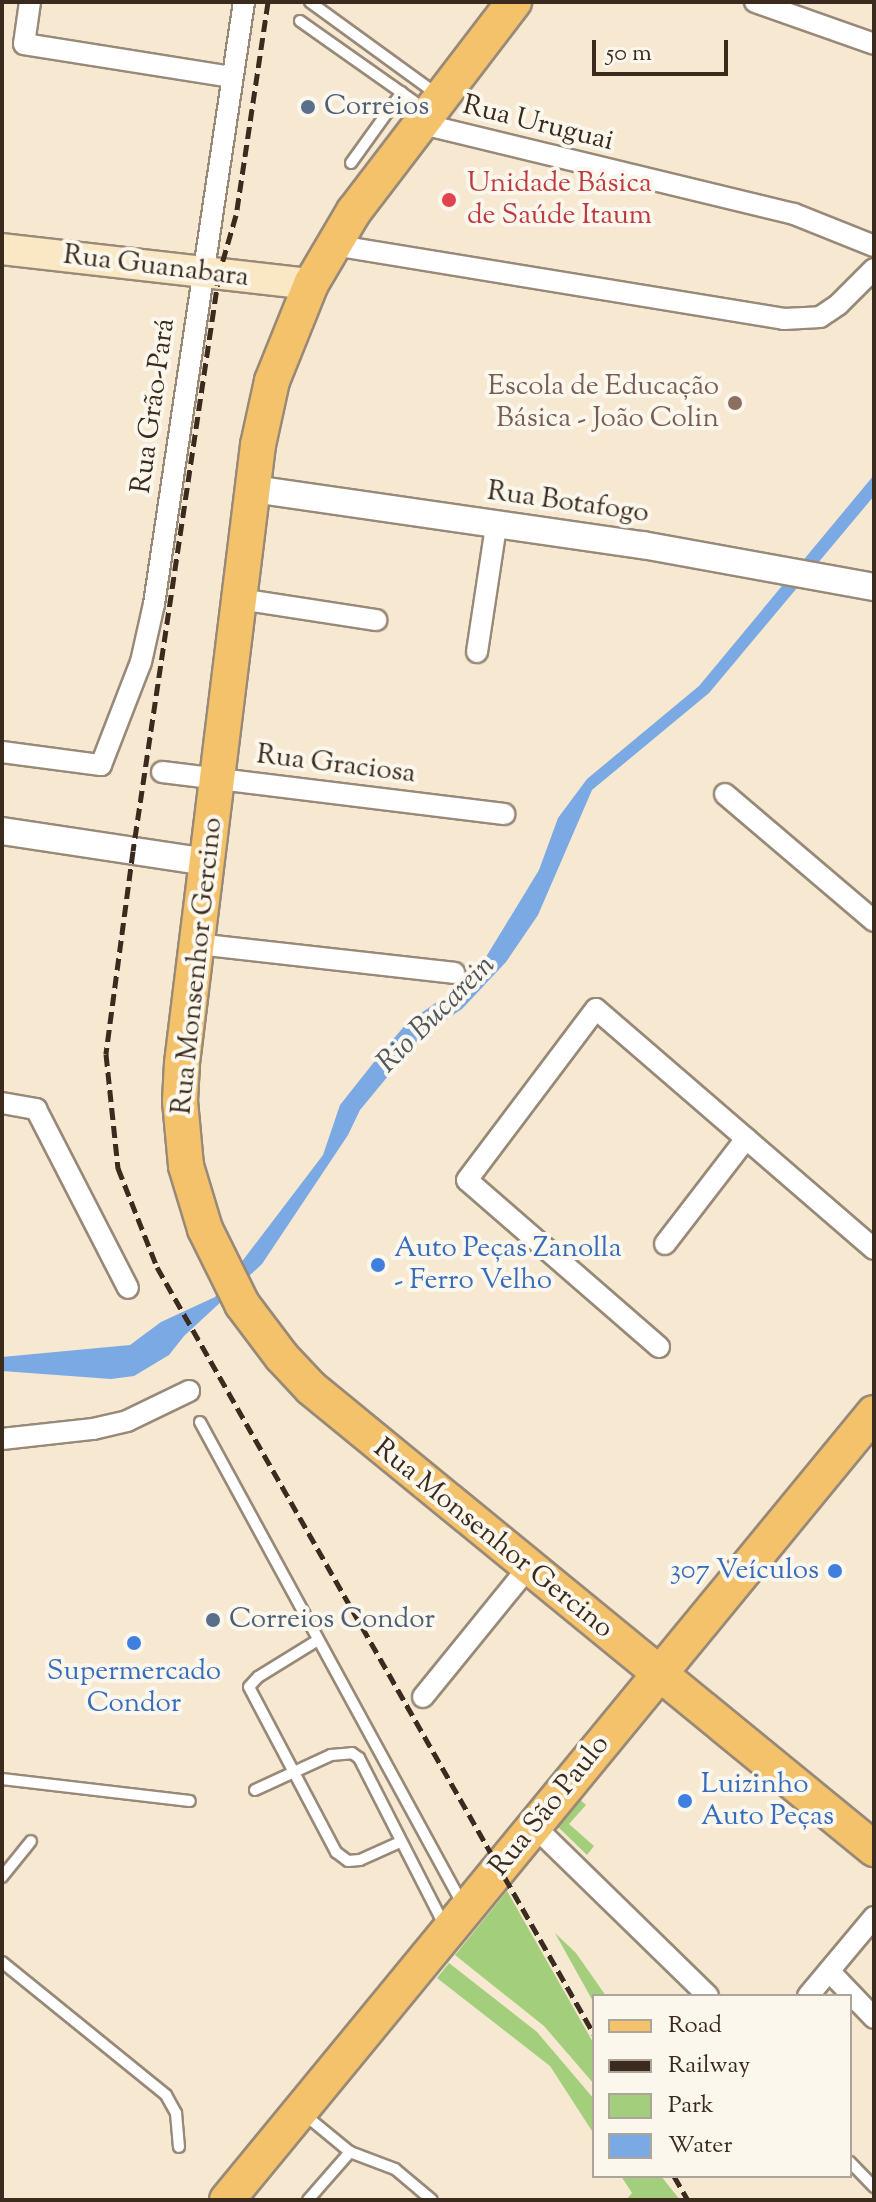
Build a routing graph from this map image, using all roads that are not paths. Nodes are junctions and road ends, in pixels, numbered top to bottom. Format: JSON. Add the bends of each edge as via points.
{"nodes":[{"id":1,"x":30,"y":2,"type":"edge"},
{"id":2,"x":244,"y":2,"type":"edge"},
{"id":3,"x":310,"y":2,"type":"edge"},
{"id":4,"x":514,"y":2,"type":"edge"},
{"id":5,"x":755,"y":2,"type":"edge"},
{"id":6,"x":300,"y":21,"type":"dead end"},
{"id":7,"x":874,"y":44,"type":"edge"},
{"id":8,"x":232,"y":77,"type":"junction"},
{"id":9,"x":422,"y":106,"type":"junction"},
{"id":10,"x":351,"y":163,"type":"dead end"},
{"id":11,"x":333,"y":245,"type":"junction"},
{"id":12,"x":874,"y":246,"type":"edge"},
{"id":13,"x":2,"y":249,"type":"edge"},
{"id":14,"x":874,"y":269,"type":"edge"},
{"id":15,"x":202,"y":272,"type":"junction"},
{"id":16,"x":311,"y":284,"type":"junction"},
{"id":17,"x":253,"y":489,"type":"junction"},
{"id":18,"x":496,"y":526,"type":"junction"},
{"id":19,"x":874,"y":587,"type":"edge"},
{"id":20,"x":239,"y":599,"type":"junction"},
{"id":21,"x":376,"y":620,"type":"dead end"},
{"id":22,"x":477,"y":652,"type":"dead end"},
{"id":23,"x":2,"y":752,"type":"edge"},
{"id":24,"x":162,"y":772,"type":"dead end"},
{"id":25,"x":217,"y":779,"type":"junction"},
{"id":26,"x":725,"y":794,"type":"dead end"},
{"id":27,"x":504,"y":814,"type":"dead end"},
{"id":28,"x":2,"y":831,"type":"edge"},
{"id":29,"x":207,"y":862,"type":"junction"},
{"id":30,"x":874,"y":921,"type":"edge"},
{"id":31,"x":197,"y":944,"type":"junction"},
{"id":32,"x":454,"y":973,"type":"dead end"},
{"id":33,"x":2,"y":1103,"type":"edge"},
{"id":34,"x":746,"y":1139,"type":"junction"},
{"id":35,"x":665,"y":1244,"type":"dead end"},
{"id":36,"x":874,"y":1249,"type":"edge"},
{"id":37,"x":128,"y":1288,"type":"dead end"},
{"id":38,"x":659,"y":1347,"type":"dead end"},
{"id":39,"x":189,"y":1391,"type":"dead end"},
{"id":40,"x":874,"y":1413,"type":"edge"},
{"id":41,"x":200,"y":1422,"type":"dead end"},
{"id":42,"x":2,"y":1439,"type":"edge"},
{"id":43,"x":528,"y":1568,"type":"junction"},
{"id":44,"x":318,"y":1640,"type":"junction"},
{"id":45,"x":659,"y":1674,"type":"junction"},
{"id":46,"x":423,"y":1697,"type":"dead end"},
{"id":47,"x":294,"y":1772,"type":"junction"},
{"id":48,"x":2,"y":1779,"type":"edge"},
{"id":49,"x":255,"y":1790,"type":"dead end"},
{"id":50,"x":190,"y":1801,"type":"dead end"},
{"id":51,"x":534,"y":1826,"type":"junction"},
{"id":52,"x":31,"y":1841,"type":"dead end"},
{"id":53,"x":400,"y":1842,"type":"junction"},
{"id":54,"x":874,"y":1849,"type":"edge"},
{"id":55,"x":2,"y":1877,"type":"edge"},
{"id":56,"x":874,"y":1917,"type":"edge"},
{"id":57,"x":456,"y":1921,"type":"junction"},
{"id":58,"x":2,"y":1962,"type":"edge"},
{"id":59,"x":829,"y":1971,"type":"junction"},
{"id":60,"x":706,"y":1994,"type":"edge"},
{"id":61,"x":810,"y":1994,"type":"edge"},
{"id":62,"x":851,"y":1994,"type":"edge"},
{"id":63,"x":852,"y":1995,"type":"edge"},
{"id":64,"x":874,"y":2018,"type":"edge"},
{"id":65,"x":300,"y":2111,"type":"junction"},
{"id":66,"x":179,"y":2147,"type":"dead end"},
{"id":67,"x":350,"y":2152,"type":"junction"},
{"id":68,"x":852,"y":2164,"type":"edge"},
{"id":69,"x":874,"y":2187,"type":"edge"},
{"id":70,"x":227,"y":2200,"type":"edge"},
{"id":71,"x":308,"y":2200,"type":"edge"},
{"id":72,"x":432,"y":2200,"type":"edge"}],
"edges":[{"from":1,"to":8,"type":"street","via":[[24,44]]},
{"from":2,"to":8,"type":"street","name":"Rua Grão-Pará"},
{"from":3,"to":9,"type":"lane"},
{"from":4,"to":9,"type":"main road","name":"Rua Monsenhor Gercino"},
{"from":5,"to":7,"type":"street"},
{"from":6,"to":9,"type":"lane"},
{"from":8,"to":15,"type":"street","name":"Rua Grão-Pará"},
{"from":9,"to":10,"type":"lane"},
{"from":9,"to":11,"type":"main road","name":"Rua Monsenhor Gercino"},
{"from":9,"to":12,"type":"street","name":"Rua Uruguai","via":[[794,214]]},
{"from":11,"to":14,"type":"street","via":[[784,319],[820,317]]},
{"from":11,"to":16,"type":"main road","name":"Rua Monsenhor Gercino"},
{"from":13,"to":15,"type":"main road","name":"Rua Guanabara"},
{"from":15,"to":16,"type":"main road","name":"Rua Guanabara"},
{"from":15,"to":23,"type":"street","name":"Rua Grão-Pará","via":[[154,604],[141,662],[101,765]]},
{"from":16,"to":17,"type":"main road","name":"Rua Monsenhor Gercino","via":[[272,381]]},
{"from":17,"to":18,"type":"street","name":"Rua Botafogo"},
{"from":17,"to":20,"type":"main road","name":"Rua Monsenhor Gercino"},
{"from":18,"to":19,"type":"street","name":"Rua Botafogo"},
{"from":18,"to":22,"type":"street"},
{"from":20,"to":21,"type":"street"},
{"from":20,"to":25,"type":"main road","name":"Rua Monsenhor Gercino"},
{"from":24,"to":25,"type":"street","name":"Rua Graciosa"},
{"from":25,"to":27,"type":"street","name":"Rua Graciosa"},
{"from":25,"to":29,"type":"main road","name":"Rua Monsenhor Gercino"},
{"from":26,"to":30,"type":"street"},
{"from":28,"to":29,"type":"street"},
{"from":29,"to":31,"type":"main road","name":"Rua Monsenhor Gercino"},
{"from":31,"to":32,"type":"street"},
{"from":31,"to":43,"type":"main road","name":"Rua Monsenhor Gercino","via":[[182,1063],[182,1135],[196,1200],[220,1263],[242,1304],[311,1388]]},
{"from":33,"to":37,"type":"street","via":[[36,1109]]},
{"from":34,"to":35,"type":"street"},
{"from":34,"to":36,"type":"street"},
{"from":34,"to":38,"type":"street","via":[[596,1009],[467,1180]]},
{"from":39,"to":42,"type":"street","via":[[116,1424]]},
{"from":40,"to":45,"type":"main road","name":"Rua São Paulo"},
{"from":41,"to":44,"type":"lane"},
{"from":43,"to":45,"type":"main road","name":"Rua Monsenhor Gercino"},
{"from":43,"to":46,"type":"street"},
{"from":44,"to":47,"type":"lane","via":[[249,1687]]},
{"from":44,"to":57,"type":"lane"},
{"from":45,"to":51,"type":"main road","name":"Rua São Paulo"},
{"from":45,"to":54,"type":"main road","name":"Rua Monsenhor Gercino"},
{"from":47,"to":49,"type":"lane"},
{"from":47,"to":53,"type":"lane","via":[[319,1825],[348,1861]]},
{"from":47,"to":53,"type":"lane","via":[[331,1755],[352,1753]]},
{"from":48,"to":50,"type":"lane"},
{"from":51,"to":57,"type":"main road","name":"Rua São Paulo"},
{"from":51,"to":60,"type":"street"},
{"from":52,"to":55,"type":"lane"},
{"from":53,"to":57,"type":"lane"},
{"from":56,"to":59,"type":"street"},
{"from":57,"to":65,"type":"main road","name":"Rua São Paulo"},
{"from":58,"to":66,"type":"lane","via":[[166,2095],[176,2113]]},
{"from":59,"to":61,"type":"street"},
{"from":59,"to":62,"type":"street"},
{"from":63,"to":64,"type":"street"},
{"from":65,"to":67,"type":"lane"},
{"from":65,"to":70,"type":"main road","name":"Rua São Paulo"},
{"from":67,"to":71,"type":"lane"},
{"from":67,"to":72,"type":"lane","via":[[395,2169]]},
{"from":68,"to":69,"type":"lane"}]}
